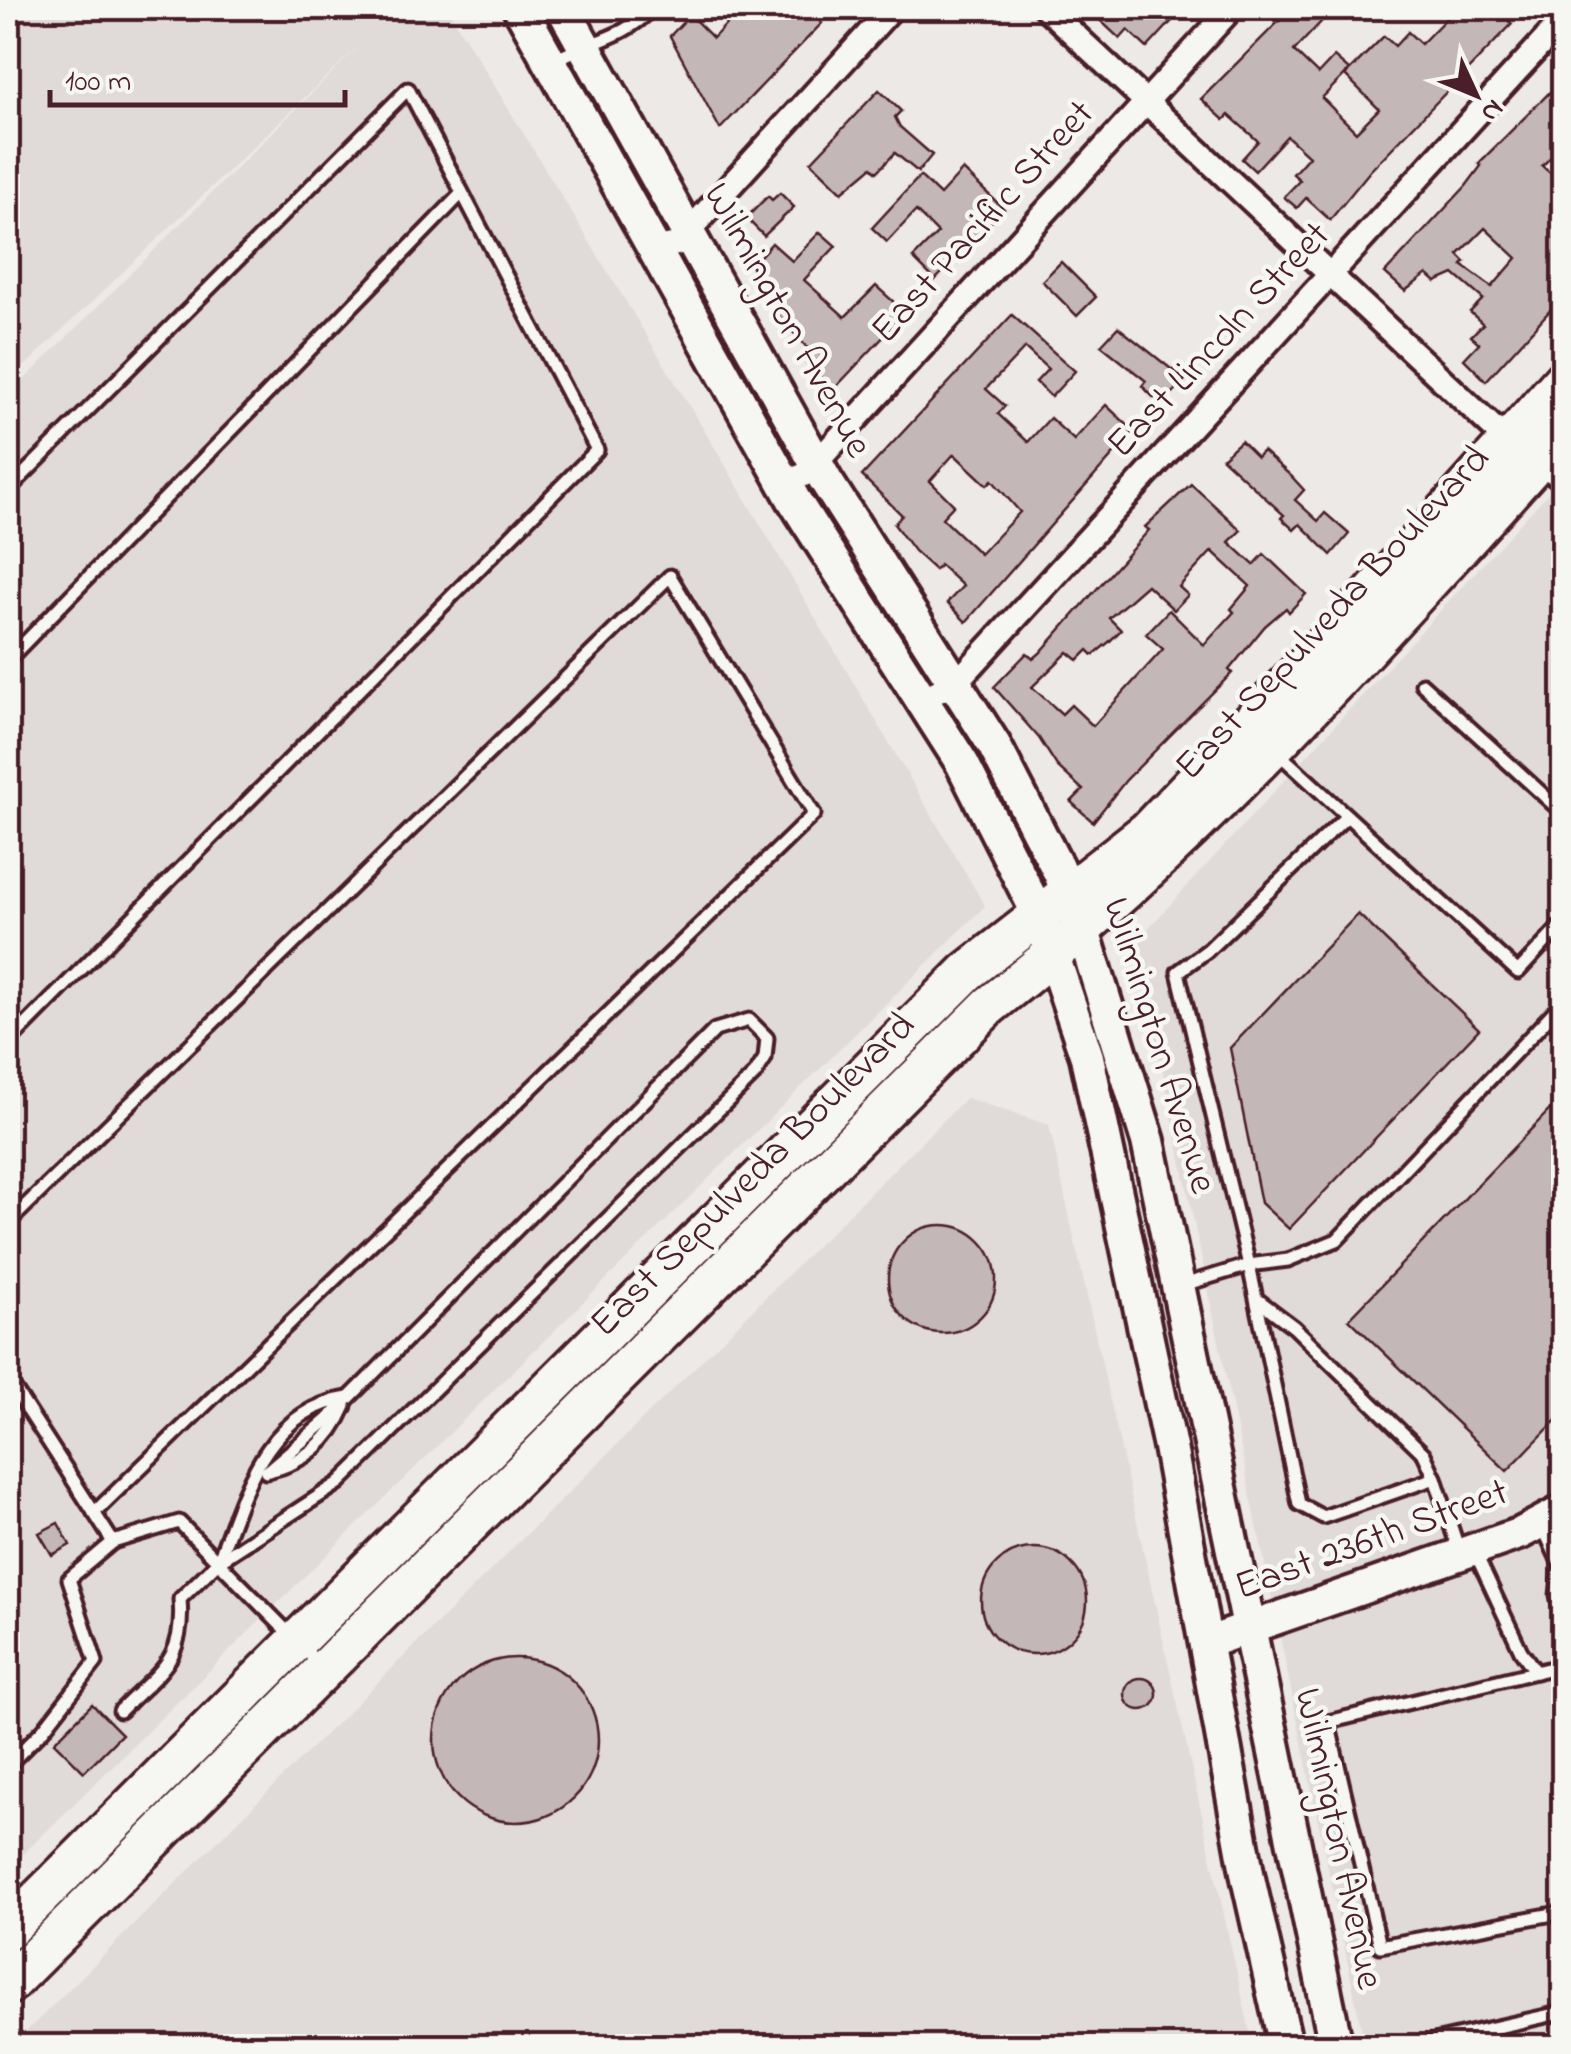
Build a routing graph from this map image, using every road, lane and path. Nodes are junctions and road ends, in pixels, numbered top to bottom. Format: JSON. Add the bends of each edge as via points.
{"nodes":[{"id":1,"x":520,"y":8,"type":"edge"},
{"id":2,"x":563,"y":8,"type":"edge"},
{"id":3,"x":654,"y":8,"type":"edge"},
{"id":4,"x":892,"y":8,"type":"edge"},
{"id":5,"x":1046,"y":8,"type":"edge"},
{"id":6,"x":1232,"y":8,"type":"edge"},
{"id":7,"x":1564,"y":19,"type":"edge"},
{"id":8,"x":584,"y":45,"type":"junction"},
{"id":9,"x":551,"y":62,"type":"junction"},
{"id":10,"x":1146,"y":102,"type":"junction"},
{"id":11,"x":462,"y":193,"type":"junction"},
{"id":12,"x":687,"y":232,"type":"junction"},
{"id":13,"x":653,"y":249,"type":"junction"},
{"id":14,"x":1330,"y":278,"type":"junction"},
{"id":15,"x":1564,"y":379,"type":"edge"},
{"id":16,"x":1564,"y":432,"type":"edge"},
{"id":17,"x":816,"y":463,"type":"junction"},
{"id":18,"x":1535,"y":464,"type":"edge"},
{"id":19,"x":786,"y":482,"type":"junction"},
{"id":20,"x":8,"y":490,"type":"edge"},
{"id":21,"x":8,"y":660,"type":"edge"},
{"id":22,"x":957,"y":682,"type":"junction"},
{"id":23,"x":1422,"y":684,"type":"dead end"},
{"id":24,"x":922,"y":699,"type":"junction"},
{"id":25,"x":1260,"y":737,"type":"junction"},
{"id":26,"x":1564,"y":814,"type":"edge"},
{"id":27,"x":1348,"y":816,"type":"junction"},
{"id":28,"x":1054,"y":906,"type":"junction"},
{"id":29,"x":1564,"y":922,"type":"edge"},
{"id":30,"x":1083,"y":932,"type":"junction"},
{"id":31,"x":1054,"y":956,"type":"junction"},
{"id":32,"x":1564,"y":1001,"type":"edge"},
{"id":33,"x":8,"y":1043,"type":"edge"},
{"id":34,"x":8,"y":1223,"type":"edge"},
{"id":35,"x":1249,"y":1265,"type":"junction"},
{"id":36,"x":1180,"y":1286,"type":"junction"},
{"id":37,"x":1258,"y":1300,"type":"junction"},
{"id":38,"x":8,"y":1379,"type":"edge"},
{"id":39,"x":348,"y":1398,"type":"junction"},
{"id":40,"x":249,"y":1478,"type":"junction"},
{"id":41,"x":1435,"y":1478,"type":"junction"},
{"id":42,"x":94,"y":1513,"type":"junction"},
{"id":43,"x":1552,"y":1516,"type":"edge"},
{"id":44,"x":114,"y":1542,"type":"junction"},
{"id":45,"x":1467,"y":1552,"type":"junction"},
{"id":46,"x":218,"y":1562,"type":"junction"},
{"id":47,"x":1562,"y":1572,"type":"edge"},
{"id":48,"x":1564,"y":1623,"type":"edge"},
{"id":49,"x":1250,"y":1629,"type":"junction"},
{"id":50,"x":296,"y":1641,"type":"junction"},
{"id":51,"x":1206,"y":1643,"type":"junction"},
{"id":52,"x":1564,"y":1648,"type":"edge"},
{"id":53,"x":1562,"y":1666,"type":"edge"},
{"id":54,"x":323,"y":1668,"type":"junction"},
{"id":55,"x":1536,"y":1672,"type":"junction"},
{"id":56,"x":120,"y":1711,"type":"dead end"},
{"id":57,"x":8,"y":1766,"type":"edge"},
{"id":58,"x":1564,"y":1912,"type":"edge"},
{"id":59,"x":8,"y":1928,"type":"edge"},
{"id":60,"x":8,"y":1985,"type":"edge"},
{"id":61,"x":1564,"y":2012,"type":"edge"},
{"id":62,"x":1286,"y":2046,"type":"edge"},
{"id":63,"x":1336,"y":2046,"type":"edge"},
{"id":64,"x":1412,"y":2046,"type":"edge"}],
"edges":[{"from":1,"to":9,"type":"main road","name":"Wilmington Avenue"},
{"from":2,"to":8,"type":"main road","name":"Wilmington Avenue"},
{"from":3,"to":8,"type":"lane","via":[[632,30]]},
{"from":4,"to":12,"type":"street"},
{"from":5,"to":10,"type":"street"},
{"from":6,"to":10,"type":"street","name":"East Pacific Street"},
{"from":7,"to":14,"type":"street","name":"East Lincoln Street"},
{"from":8,"to":9,"type":"lane"},
{"from":8,"to":12,"type":"main road","name":"Wilmington Avenue"},
{"from":9,"to":13,"type":"main road","name":"Wilmington Avenue"},
{"from":10,"to":14,"type":"street"},
{"from":10,"to":17,"type":"street","name":"East Pacific Street"},
{"from":11,"to":20,"type":"lane","via":[[408,89]]},
{"from":11,"to":21,"type":"lane"},
{"from":11,"to":33,"type":"lane","via":[[596,450]]},
{"from":12,"to":13,"type":"street","via":[[677,244]]},
{"from":12,"to":17,"type":"main road","name":"Wilmington Avenue"},
{"from":13,"to":19,"type":"main road","name":"Wilmington Avenue"},
{"from":14,"to":18,"type":"street"},
{"from":14,"to":22,"type":"street","name":"East Lincoln Street"},
{"from":15,"to":18,"type":"main road","name":"East Sepulveda Boulevard"},
{"from":16,"to":18,"type":"main road","name":"East Sepulveda Boulevard"},
{"from":17,"to":19,"type":"street","name":"East Pacific Street"},
{"from":17,"to":22,"type":"main road","name":"Wilmington Avenue"},
{"from":18,"to":25,"type":"main road","name":"East Sepulveda Boulevard"},
{"from":19,"to":24,"type":"main road","name":"Wilmington Avenue"},
{"from":22,"to":24,"type":"street","name":"East Lincoln Street"},
{"from":22,"to":28,"type":"main road","name":"Wilmington Avenue","via":[[994,744]]},
{"from":23,"to":26,"type":"lane"},
{"from":24,"to":28,"type":"main road","name":"Wilmington Avenue"},
{"from":25,"to":27,"type":"lane"},
{"from":25,"to":28,"type":"main road","name":"East Sepulveda Boulevard"},
{"from":25,"to":30,"type":"main road","name":"East Sepulveda Boulevard","via":[[1178,847]]},
{"from":27,"to":29,"type":"lane","via":[[1518,972]]},
{"from":27,"to":35,"type":"lane","via":[[1178,972]]},
{"from":28,"to":30,"type":"main road","name":"Wilmington Avenue"},
{"from":28,"to":31,"type":"main road","name":"Wilmington Avenue"},
{"from":28,"to":50,"type":"main road","name":"East Sepulveda Boulevard","via":[[968,972]]},
{"from":30,"to":31,"type":"main road","name":"East Sepulveda Boulevard"},
{"from":30,"to":36,"type":"main road","name":"Wilmington Avenue","via":[[1128,1066]]},
{"from":31,"to":51,"type":"main road","name":"Wilmington Avenue","via":[[1086,1058]]},
{"from":31,"to":54,"type":"main road","name":"East Sepulveda Boulevard","via":[[989,1006]]},
{"from":32,"to":35,"type":"lane","via":[[1337,1240],[1288,1260]]},
{"from":34,"to":42,"type":"lane","via":[[670,576],[814,814]]},
{"from":35,"to":36,"type":"lane"},
{"from":35,"to":37,"type":"lane"},
{"from":36,"to":49,"type":"main road","name":"Wilmington Avenue"},
{"from":37,"to":41,"type":"lane","via":[[1424,1454]]},
{"from":37,"to":41,"type":"lane","via":[[1300,1504],[1323,1518]]},
{"from":38,"to":42,"type":"lane"},
{"from":39,"to":40,"type":"lane","via":[[320,1402],[272,1437]]},
{"from":39,"to":40,"type":"lane","via":[[334,1432],[294,1466]]},
{"from":39,"to":46,"type":"lane","via":[[714,1030],[749,1020],[768,1038],[755,1074],[338,1483]]},
{"from":40,"to":46,"type":"lane"},
{"from":41,"to":45,"type":"lane"},
{"from":42,"to":44,"type":"lane"},
{"from":43,"to":45,"type":"street","name":"East 236th Street"},
{"from":43,"to":47,"type":"lane"},
{"from":44,"to":46,"type":"lane","via":[[178,1522]]},
{"from":44,"to":57,"type":"lane","via":[[68,1579],[96,1662]]},
{"from":45,"to":49,"type":"street","name":"East 236th Street"},
{"from":45,"to":55,"type":"lane"},
{"from":46,"to":50,"type":"lane"},
{"from":46,"to":56,"type":"lane","via":[[180,1598],[183,1633],[170,1660]]},
{"from":47,"to":48,"type":"lane","via":[[1557,1595]]},
{"from":49,"to":51,"type":"street","name":"East 236th Street"},
{"from":49,"to":63,"type":"main road","name":"Wilmington Avenue"},
{"from":50,"to":54,"type":"lane"},
{"from":50,"to":59,"type":"main road","name":"East Sepulveda Boulevard"},
{"from":51,"to":62,"type":"main road","name":"Wilmington Avenue"},
{"from":52,"to":53,"type":"lane"},
{"from":53,"to":55,"type":"lane"},
{"from":54,"to":60,"type":"main road","name":"East Sepulveda Boulevard"},
{"from":55,"to":58,"type":"lane","via":[[1328,1722],[1380,1946]]},
{"from":61,"to":64,"type":"lane"}]}
